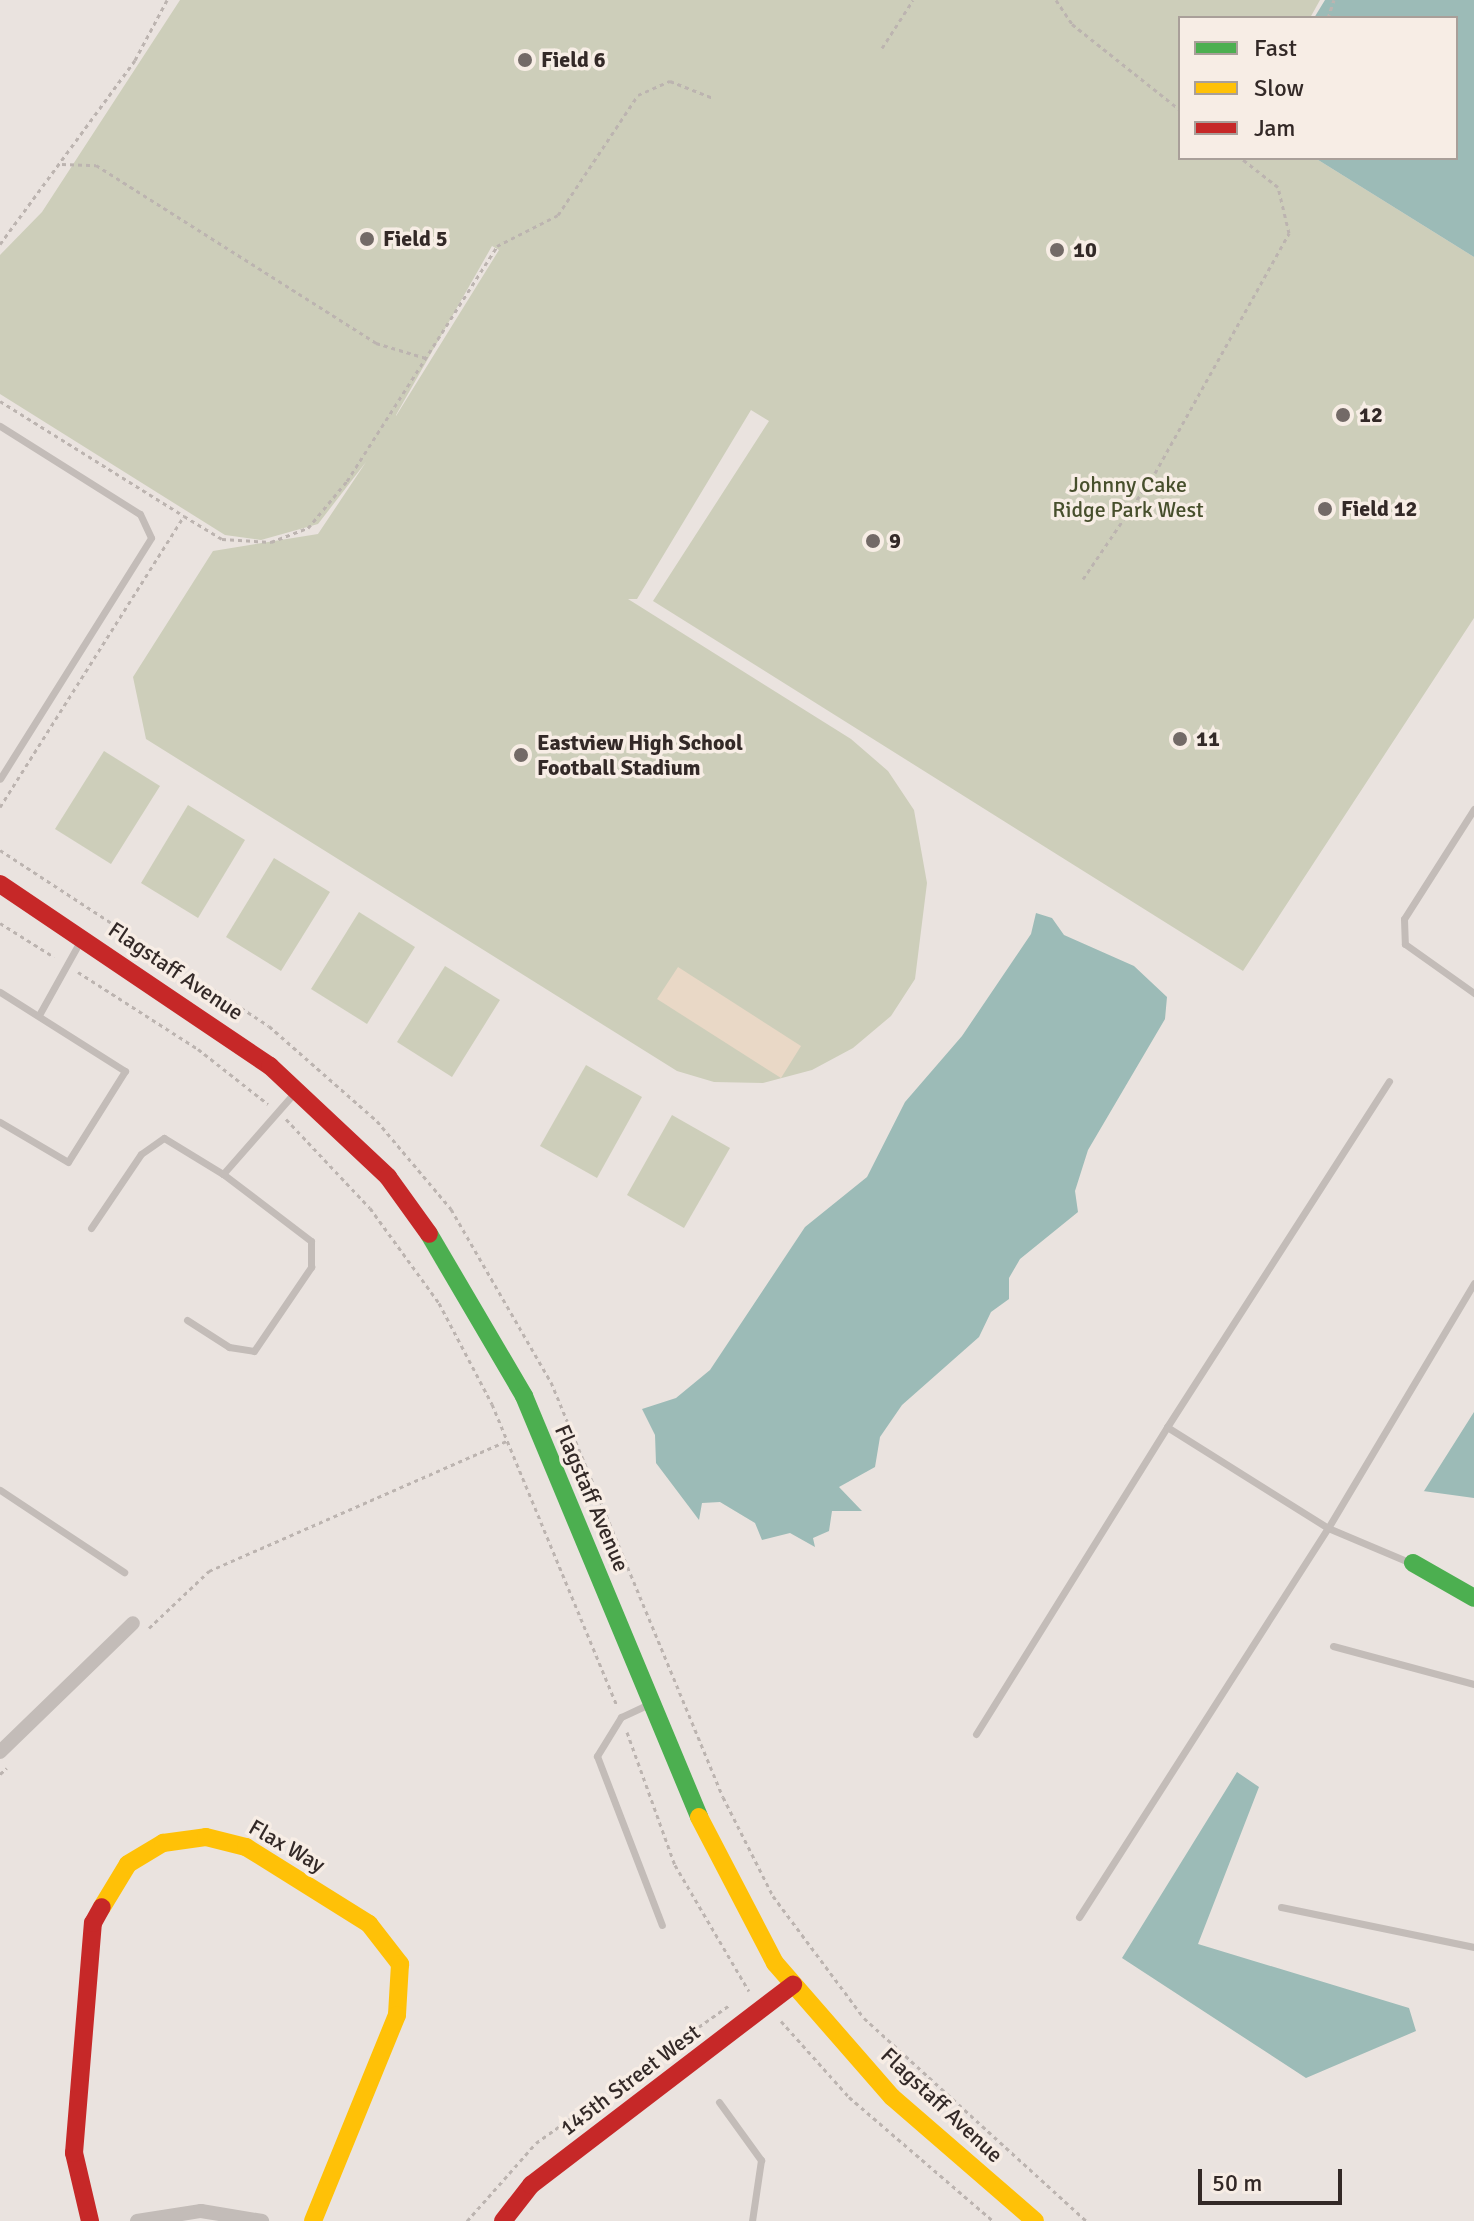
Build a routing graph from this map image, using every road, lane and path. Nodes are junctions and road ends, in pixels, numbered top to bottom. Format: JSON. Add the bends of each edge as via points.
{"nodes":[{"id":1,"x":167,"y":0,"type":"edge"},
{"id":2,"x":913,"y":0,"type":"edge"},
{"id":3,"x":1056,"y":0,"type":"edge"},
{"id":4,"x":882,"y":48,"type":"dead end"},
{"id":5,"x":713,"y":98,"type":"dead end"},
{"id":6,"x":1178,"y":108,"type":"edge"},
{"id":7,"x":1244,"y":160,"type":"edge"},
{"id":8,"x":62,"y":164,"type":"junction"},
{"id":9,"x":0,"y":236,"type":"edge"},
{"id":10,"x":7,"y":236,"type":"junction"},
{"id":11,"x":0,"y":244,"type":"edge"},
{"id":12,"x":426,"y":358,"type":"junction"},
{"id":13,"x":0,"y":401,"type":"edge"},
{"id":14,"x":0,"y":426,"type":"edge"},
{"id":15,"x":184,"y":516,"type":"junction"},
{"id":16,"x":1083,"y":579,"type":"dead end"},
{"id":17,"x":0,"y":779,"type":"edge"},
{"id":18,"x":0,"y":807,"type":"edge"},
{"id":19,"x":1474,"y":809,"type":"edge"},
{"id":20,"x":0,"y":884,"type":"edge"},
{"id":21,"x":0,"y":923,"type":"edge"},
{"id":22,"x":82,"y":937,"type":"junction"},
{"id":23,"x":67,"y":965,"type":"junction"},
{"id":24,"x":0,"y":992,"type":"edge"},
{"id":25,"x":1474,"y":993,"type":"edge"},
{"id":26,"x":39,"y":1015,"type":"junction"},
{"id":27,"x":1389,"y":1081,"type":"dead end"},
{"id":28,"x":296,"y":1090,"type":"junction"},
{"id":29,"x":277,"y":1112,"type":"junction"},
{"id":30,"x":0,"y":1122,"type":"edge"},
{"id":31,"x":223,"y":1174,"type":"junction"},
{"id":32,"x":91,"y":1228,"type":"dead end"},
{"id":33,"x":1474,"y":1283,"type":"edge"},
{"id":34,"x":187,"y":1320,"type":"dead end"},
{"id":35,"x":1167,"y":1427,"type":"junction"},
{"id":36,"x":507,"y":1441,"type":"junction"},
{"id":37,"x":0,"y":1490,"type":"edge"},
{"id":38,"x":1328,"y":1528,"type":"junction"},
{"id":39,"x":1413,"y":1563,"type":"joint"},
{"id":40,"x":124,"y":1572,"type":"dead end"},
{"id":41,"x":1474,"y":1598,"type":"edge"},
{"id":42,"x":133,"y":1623,"type":"dead end"},
{"id":43,"x":149,"y":1628,"type":"dead end"},
{"id":44,"x":1333,"y":1646,"type":"dead end"},
{"id":45,"x":1474,"y":1684,"type":"edge"},
{"id":46,"x":651,"y":1703,"type":"junction"},
{"id":47,"x":621,"y":1717,"type":"junction"},
{"id":48,"x":976,"y":1734,"type":"dead end"},
{"id":49,"x":0,"y":1752,"type":"edge"},
{"id":50,"x":1281,"y":1907,"type":"dead end"},
{"id":51,"x":1079,"y":1917,"type":"dead end"},
{"id":52,"x":662,"y":1925,"type":"dead end"},
{"id":53,"x":1474,"y":1947,"type":"edge"},
{"id":54,"x":793,"y":1985,"type":"junction"},
{"id":55,"x":749,"y":1991,"type":"junction"},
{"id":56,"x":765,"y":2006,"type":"junction"},
{"id":57,"x":719,"y":2102,"type":"dead end"},
{"id":58,"x":90,"y":2221,"type":"edge"},
{"id":59,"x":140,"y":2221,"type":"edge"},
{"id":60,"x":262,"y":2221,"type":"edge"},
{"id":61,"x":313,"y":2221,"type":"edge"},
{"id":62,"x":467,"y":2221,"type":"edge"},
{"id":63,"x":503,"y":2221,"type":"edge"},
{"id":64,"x":752,"y":2221,"type":"edge"},
{"id":65,"x":993,"y":2221,"type":"edge"},
{"id":66,"x":1035,"y":2221,"type":"edge"}],
"edges":[{"from":1,"to":8,"type":"path","via":[[135,60]]},
{"from":2,"to":4,"type":"path"},
{"from":3,"to":6,"type":"path","via":[[1072,24]]},
{"from":5,"to":12,"type":"path","via":[[670,81],[638,95],[558,215],[497,246]]},
{"from":7,"to":16,"type":"path","via":[[1278,187],[1289,233],[1155,473]]},
{"from":8,"to":10,"type":"path"},
{"from":8,"to":12,"type":"path","via":[[96,165],[376,343]]},
{"from":9,"to":10,"type":"path"},
{"from":10,"to":11,"type":"path"},
{"from":12,"to":15,"type":"path","via":[[308,528],[271,542],[222,539]]},
{"from":13,"to":15,"type":"path"},
{"from":14,"to":17,"type":"lane","via":[[140,514],[151,538]]},
{"from":15,"to":18,"type":"path"},
{"from":19,"to":25,"type":"lane","via":[[1404,919],[1405,944]]},
{"from":20,"to":22,"type":"street","name":"Flagstaff Avenue"},
{"from":21,"to":23,"type":"path"},
{"from":22,"to":23,"type":"lane"},
{"from":22,"to":28,"type":"street","name":"Flagstaff Avenue","via":[[200,1013]]},
{"from":23,"to":26,"type":"lane"},
{"from":23,"to":29,"type":"path","via":[[198,1049]]},
{"from":24,"to":26,"type":"lane"},
{"from":26,"to":30,"type":"lane","via":[[125,1071],[68,1162]]},
{"from":27,"to":35,"type":"lane"},
{"from":28,"to":29,"type":"lane"},
{"from":28,"to":46,"type":"street","name":"Flagstaff Avenue","via":[[388,1177],[460,1276],[524,1396]]},
{"from":29,"to":31,"type":"lane"},
{"from":29,"to":36,"type":"path","via":[[370,1208],[439,1303]]},
{"from":31,"to":32,"type":"lane","via":[[164,1138],[141,1154]]},
{"from":31,"to":34,"type":"lane","via":[[311,1241],[316,1253],[254,1351],[229,1347]]},
{"from":33,"to":38,"type":"lane"},
{"from":35,"to":38,"type":"lane"},
{"from":35,"to":48,"type":"lane"},
{"from":36,"to":43,"type":"path","via":[[223,1564]]},
{"from":36,"to":47,"type":"path"},
{"from":37,"to":40,"type":"lane"},
{"from":38,"to":39,"type":"lane"},
{"from":38,"to":51,"type":"lane"},
{"from":39,"to":41,"type":"street"},
{"from":42,"to":49,"type":"street"},
{"from":44,"to":45,"type":"lane"},
{"from":46,"to":47,"type":"lane"},
{"from":46,"to":54,"type":"street","name":"Flagstaff Avenue","via":[[730,1886]]},
{"from":47,"to":52,"type":"lane","via":[[597,1756]]},
{"from":47,"to":55,"type":"path","via":[[675,1865]]},
{"from":50,"to":53,"type":"lane"},
{"from":54,"to":56,"type":"street","name":"145th Street West"},
{"from":54,"to":66,"type":"street","name":"Flagstaff Avenue","via":[[892,2097]]},
{"from":55,"to":56,"type":"path"},
{"from":55,"to":62,"type":"path","via":[[536,2143]]},
{"from":56,"to":63,"type":"street","name":"145th Street West","via":[[531,2185]]},
{"from":56,"to":65,"type":"path","via":[[849,2097]]},
{"from":57,"to":64,"type":"lane","via":[[761,2160]]},
{"from":58,"to":61,"type":"street","name":"Flax Way","via":[[73,2170],[93,1923],[128,1864],[163,1843],[206,1837],[246,1847],[369,1924],[400,1964],[404,1991],[397,2015]]},
{"from":59,"to":60,"type":"street","via":[[201,2211]]}]}
